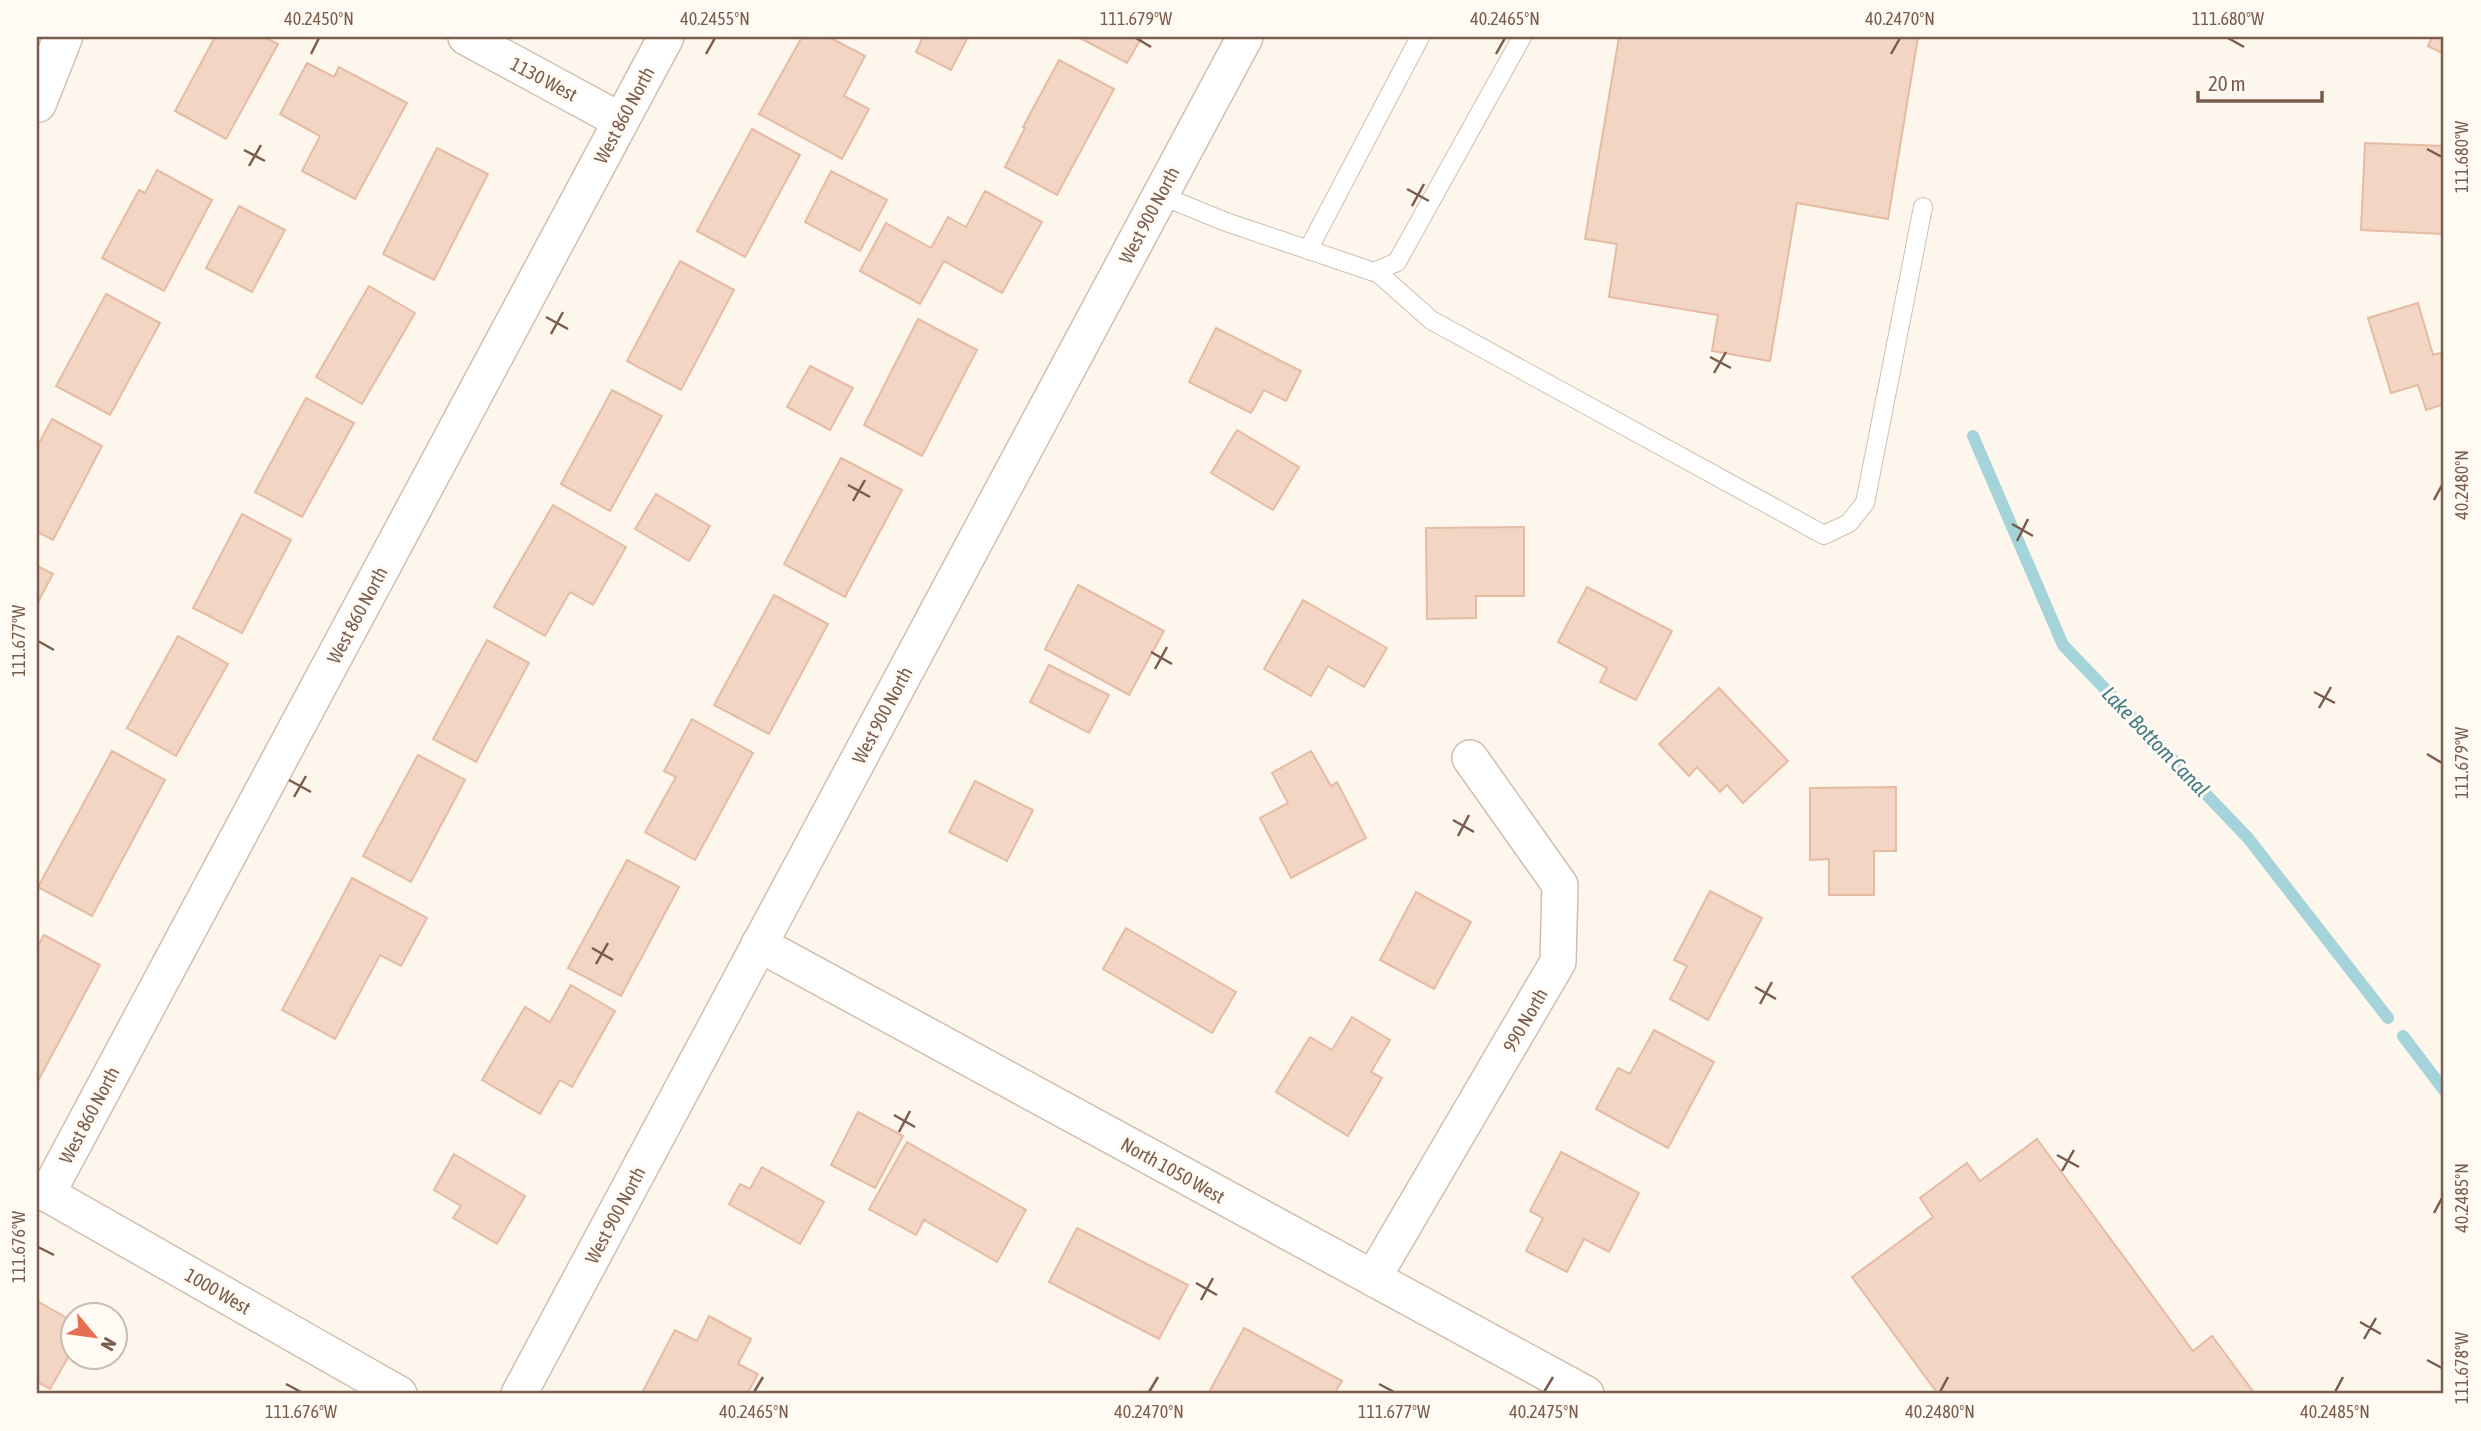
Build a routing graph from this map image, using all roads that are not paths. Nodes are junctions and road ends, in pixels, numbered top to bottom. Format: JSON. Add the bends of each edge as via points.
{"nodes":[{"id":1,"x":64,"y":37,"type":"edge"},
{"id":2,"x":466,"y":37,"type":"edge"},
{"id":3,"x":666,"y":37,"type":"edge"},
{"id":4,"x":1245,"y":37,"type":"edge"},
{"id":5,"x":1420,"y":37,"type":"edge"},
{"id":6,"x":1522,"y":37,"type":"edge"},
{"id":7,"x":37,"y":103,"type":"edge"},
{"id":8,"x":621,"y":121,"type":"junction"},
{"id":9,"x":1160,"y":195,"type":"junction"},
{"id":10,"x":1923,"y":207,"type":"dead end"},
{"id":11,"x":1308,"y":250,"type":"junction"},
{"id":12,"x":1376,"y":271,"type":"junction"},
{"id":13,"x":1470,"y":758,"type":"dead end"},
{"id":14,"x":759,"y":944,"type":"junction"},
{"id":15,"x":42,"y":1191,"type":"edge"},
{"id":16,"x":1373,"y":1278,"type":"junction"},
{"id":17,"x":399,"y":1394,"type":"edge"},
{"id":18,"x":519,"y":1394,"type":"edge"},
{"id":19,"x":1586,"y":1394,"type":"edge"}],
"edges":[{"from":1,"to":7,"type":"main road"},
{"from":2,"to":8,"type":"street","name":"1130 West"},
{"from":3,"to":8,"type":"street","name":"West 860 North"},
{"from":4,"to":9,"type":"street","name":"West 900 North"},
{"from":5,"to":11,"type":"lane"},
{"from":6,"to":12,"type":"lane","via":[[1397,262]]},
{"from":8,"to":15,"type":"street","name":"West 860 North"},
{"from":9,"to":11,"type":"lane"},
{"from":9,"to":14,"type":"street","name":"West 900 North"},
{"from":10,"to":12,"type":"lane","via":[[1865,503],[1849,523],[1824,535],[1432,320]]},
{"from":11,"to":12,"type":"lane"},
{"from":13,"to":16,"type":"street","name":"990 North","via":[[1560,885],[1558,962]]},
{"from":14,"to":16,"type":"street","name":"North 1050 West"},
{"from":14,"to":18,"type":"street","name":"West 900 North"},
{"from":15,"to":17,"type":"street","name":"1000 West"},
{"from":16,"to":19,"type":"street","name":"North 1050 West"}]}
